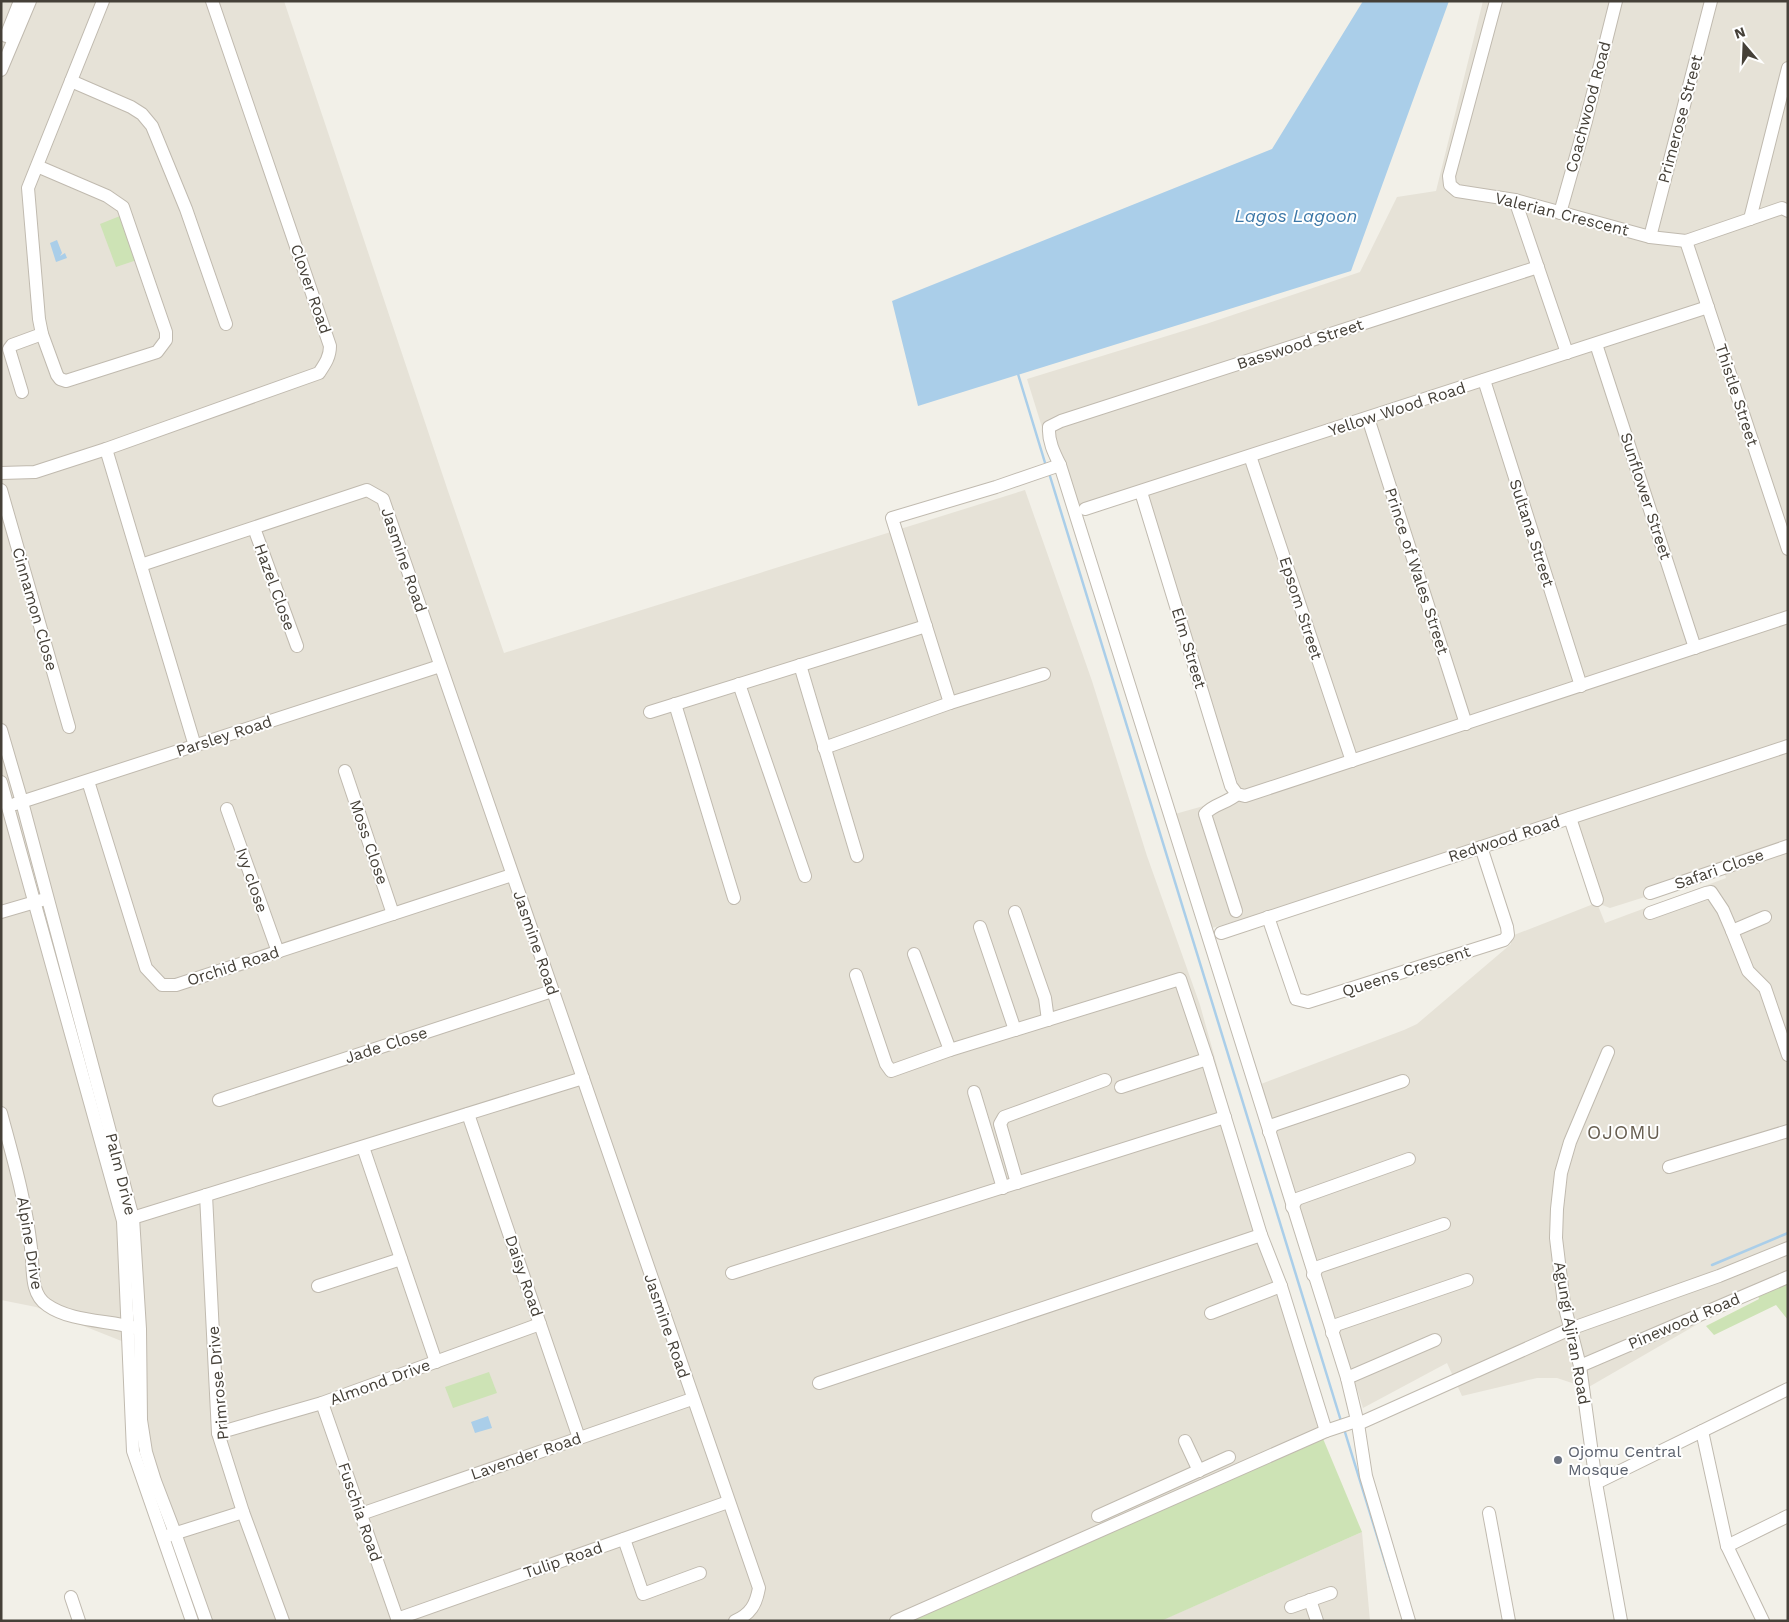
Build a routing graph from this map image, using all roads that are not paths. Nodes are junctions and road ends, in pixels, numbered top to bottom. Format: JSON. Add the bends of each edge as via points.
{"nodes":[{"id":1,"x":20,"y":1,"type":"edge"},
{"id":2,"x":30,"y":1,"type":"edge"},
{"id":3,"x":103,"y":1,"type":"edge"},
{"id":4,"x":212,"y":1,"type":"edge"},
{"id":5,"x":1496,"y":1,"type":"edge"},
{"id":6,"x":1616,"y":1,"type":"edge"},
{"id":7,"x":1712,"y":1,"type":"edge"},
{"id":8,"x":1,"y":48,"type":"edge"},
{"id":9,"x":1788,"y":68,"type":"edge"},
{"id":10,"x":1,"y":70,"type":"edge"},
{"id":11,"x":72,"y":81,"type":"junction"},
{"id":12,"x":37,"y":166,"type":"junction"},
{"id":13,"x":1515,"y":200,"type":"junction"},
{"id":14,"x":1788,"y":210,"type":"edge"},
{"id":15,"x":1560,"y":213,"type":"junction"},
{"id":16,"x":1750,"y":219,"type":"junction"},
{"id":17,"x":1650,"y":236,"type":"junction"},
{"id":18,"x":1686,"y":241,"type":"junction"},
{"id":19,"x":1538,"y":267,"type":"junction"},
{"id":20,"x":1708,"y":307,"type":"junction"},
{"id":21,"x":226,"y":324,"type":"dead end"},
{"id":22,"x":42,"y":334,"type":"junction"},
{"id":23,"x":1596,"y":344,"type":"junction"},
{"id":24,"x":1567,"y":353,"type":"junction"},
{"id":25,"x":1484,"y":380,"type":"junction"},
{"id":26,"x":22,"y":392,"type":"dead end"},
{"id":27,"x":1368,"y":418,"type":"junction"},
{"id":28,"x":106,"y":449,"type":"junction"},
{"id":29,"x":1250,"y":456,"type":"junction"},
{"id":30,"x":1057,"y":466,"type":"junction"},
{"id":31,"x":1,"y":474,"type":"edge"},
{"id":32,"x":1,"y":490,"type":"edge"},
{"id":33,"x":1141,"y":492,"type":"junction"},
{"id":34,"x":1085,"y":509,"type":"dead end"},
{"id":35,"x":254,"y":528,"type":"junction"},
{"id":36,"x":1788,"y":549,"type":"edge"},
{"id":37,"x":141,"y":564,"type":"junction"},
{"id":38,"x":1788,"y":617,"type":"edge"},
{"id":39,"x":926,"y":626,"type":"junction"},
{"id":40,"x":297,"y":646,"type":"dead end"},
{"id":41,"x":1696,"y":648,"type":"junction"},
{"id":42,"x":800,"y":665,"type":"junction"},
{"id":43,"x":440,"y":666,"type":"junction"},
{"id":44,"x":1044,"y":674,"type":"dead end"},
{"id":45,"x":739,"y":684,"type":"junction"},
{"id":46,"x":1581,"y":686,"type":"junction"},
{"id":47,"x":675,"y":704,"type":"junction"},
{"id":48,"x":950,"y":704,"type":"junction"},
{"id":49,"x":650,"y":712,"type":"dead end"},
{"id":50,"x":1466,"y":724,"type":"junction"},
{"id":51,"x":69,"y":727,"type":"dead end"},
{"id":52,"x":1,"y":730,"type":"edge"},
{"id":53,"x":195,"y":746,"type":"junction"},
{"id":54,"x":1788,"y":746,"type":"edge"},
{"id":55,"x":824,"y":748,"type":"junction"},
{"id":56,"x":1352,"y":761,"type":"junction"},
{"id":57,"x":345,"y":771,"type":"dead end"},
{"id":58,"x":88,"y":781,"type":"junction"},
{"id":59,"x":1,"y":782,"type":"edge"},
{"id":60,"x":1241,"y":795,"type":"junction"},
{"id":61,"x":22,"y":802,"type":"junction"},
{"id":62,"x":8,"y":806,"type":"junction"},
{"id":63,"x":227,"y":809,"type":"dead end"},
{"id":64,"x":1570,"y":818,"type":"junction"},
{"id":65,"x":1788,"y":846,"type":"edge"},
{"id":66,"x":1481,"y":847,"type":"junction"},
{"id":67,"x":857,"y":856,"type":"dead end"},
{"id":68,"x":512,"y":875,"type":"junction"},
{"id":69,"x":805,"y":876,"type":"dead end"},
{"id":70,"x":1650,"y":893,"type":"dead end"},
{"id":71,"x":48,"y":898,"type":"junction"},
{"id":72,"x":734,"y":898,"type":"dead end"},
{"id":73,"x":1597,"y":900,"type":"dead end"},
{"id":74,"x":35,"y":903,"type":"junction"},
{"id":75,"x":1,"y":912,"type":"edge"},
{"id":76,"x":1015,"y":912,"type":"dead end"},
{"id":77,"x":1236,"y":912,"type":"dead end"},
{"id":78,"x":1650,"y":912,"type":"dead end"},
{"id":79,"x":393,"y":914,"type":"junction"},
{"id":80,"x":1268,"y":917,"type":"junction"},
{"id":81,"x":1765,"y":918,"type":"dead end"},
{"id":82,"x":980,"y":927,"type":"dead end"},
{"id":83,"x":1732,"y":931,"type":"junction"},
{"id":84,"x":1221,"y":933,"type":"dead end"},
{"id":85,"x":278,"y":952,"type":"junction"},
{"id":86,"x":914,"y":954,"type":"dead end"},
{"id":87,"x":856,"y":975,"type":"dead end"},
{"id":88,"x":552,"y":991,"type":"junction"},
{"id":89,"x":1048,"y":1020,"type":"junction"},
{"id":90,"x":1015,"y":1030,"type":"junction"},
{"id":91,"x":950,"y":1050,"type":"junction"},
{"id":92,"x":1608,"y":1052,"type":"dead end"},
{"id":93,"x":1788,"y":1055,"type":"edge"},
{"id":94,"x":1207,"y":1059,"type":"junction"},
{"id":95,"x":583,"y":1078,"type":"junction"},
{"id":96,"x":1105,"y":1080,"type":"dead end"},
{"id":97,"x":1402,"y":1081,"type":"dead end"},
{"id":98,"x":1121,"y":1087,"type":"dead end"},
{"id":99,"x":974,"y":1092,"type":"dead end"},
{"id":100,"x":219,"y":1100,"type":"dead end"},
{"id":101,"x":1,"y":1113,"type":"edge"},
{"id":102,"x":468,"y":1114,"type":"junction"},
{"id":103,"x":1225,"y":1117,"type":"junction"},
{"id":104,"x":1788,"y":1131,"type":"edge"},
{"id":105,"x":1269,"y":1132,"type":"junction"},
{"id":106,"x":363,"y":1147,"type":"junction"},
{"id":107,"x":1409,"y":1159,"type":"dead end"},
{"id":108,"x":1669,"y":1167,"type":"dead end"},
{"id":109,"x":1017,"y":1184,"type":"junction"},
{"id":110,"x":1003,"y":1188,"type":"junction"},
{"id":111,"x":206,"y":1196,"type":"junction"},
{"id":112,"x":1292,"y":1207,"type":"junction"},
{"id":113,"x":128,"y":1220,"type":"junction"},
{"id":114,"x":1444,"y":1224,"type":"dead end"},
{"id":115,"x":1262,"y":1235,"type":"junction"},
{"id":116,"x":1788,"y":1248,"type":"edge"},
{"id":117,"x":402,"y":1259,"type":"junction"},
{"id":118,"x":732,"y":1273,"type":"dead end"},
{"id":119,"x":1314,"y":1274,"type":"junction"},
{"id":120,"x":1788,"y":1277,"type":"edge"},
{"id":121,"x":1467,"y":1280,"type":"dead end"},
{"id":122,"x":318,"y":1286,"type":"dead end"},
{"id":123,"x":1281,"y":1286,"type":"junction"},
{"id":124,"x":1211,"y":1313,"type":"dead end"},
{"id":125,"x":540,"y":1324,"type":"junction"},
{"id":126,"x":134,"y":1327,"type":"junction"},
{"id":127,"x":1570,"y":1329,"type":"junction"},
{"id":128,"x":1332,"y":1333,"type":"junction"},
{"id":129,"x":1435,"y":1340,"type":"dead end"},
{"id":130,"x":436,"y":1362,"type":"junction"},
{"id":131,"x":1580,"y":1366,"type":"junction"},
{"id":132,"x":1346,"y":1378,"type":"junction"},
{"id":133,"x":819,"y":1383,"type":"dead end"},
{"id":134,"x":1788,"y":1389,"type":"edge"},
{"id":135,"x":692,"y":1399,"type":"junction"},
{"id":136,"x":322,"y":1403,"type":"junction"},
{"id":137,"x":1355,"y":1423,"type":"junction"},
{"id":138,"x":1327,"y":1431,"type":"junction"},
{"id":139,"x":1702,"y":1432,"type":"junction"},
{"id":140,"x":218,"y":1433,"type":"junction"},
{"id":141,"x":579,"y":1438,"type":"junction"},
{"id":142,"x":1185,"y":1441,"type":"dead end"},
{"id":143,"x":1228,"y":1457,"type":"dead end"},
{"id":144,"x":1202,"y":1470,"type":"junction"},
{"id":145,"x":1212,"y":1482,"type":"junction"},
{"id":146,"x":1596,"y":1483,"type":"junction"},
{"id":147,"x":728,"y":1502,"type":"junction"},
{"id":148,"x":243,"y":1512,"type":"junction"},
{"id":149,"x":1489,"y":1513,"type":"dead end"},
{"id":150,"x":361,"y":1514,"type":"junction"},
{"id":151,"x":1098,"y":1516,"type":"dead end"},
{"id":152,"x":1788,"y":1516,"type":"edge"},
{"id":153,"x":169,"y":1535,"type":"junction"},
{"id":154,"x":624,"y":1538,"type":"junction"},
{"id":155,"x":1727,"y":1546,"type":"junction"},
{"id":156,"x":700,"y":1573,"type":"dead end"},
{"id":157,"x":1331,"y":1593,"type":"dead end"},
{"id":158,"x":71,"y":1597,"type":"dead end"},
{"id":159,"x":1310,"y":1600,"type":"junction"},
{"id":160,"x":1291,"y":1607,"type":"dead end"},
{"id":161,"x":397,"y":1620,"type":"edge"},
{"id":162,"x":79,"y":1621,"type":"edge"},
{"id":163,"x":192,"y":1621,"type":"edge"},
{"id":164,"x":206,"y":1621,"type":"edge"},
{"id":165,"x":283,"y":1621,"type":"edge"},
{"id":166,"x":735,"y":1621,"type":"edge"},
{"id":167,"x":896,"y":1621,"type":"edge"},
{"id":168,"x":1317,"y":1621,"type":"edge"},
{"id":169,"x":1409,"y":1621,"type":"edge"},
{"id":170,"x":1509,"y":1621,"type":"edge"},
{"id":171,"x":1621,"y":1621,"type":"edge"},
{"id":172,"x":1764,"y":1621,"type":"edge"}],
"edges":[{"from":1,"to":8,"type":"street"},
{"from":2,"to":10,"type":"street"},
{"from":3,"to":11,"type":"street"},
{"from":4,"to":28,"type":"street","name":"Clover Road","via":[[330,346],[330,354],[319,372]]},
{"from":5,"to":13,"type":"street","name":"Valerian Crescent","via":[[1449,176],[1450,185],[1457,191]]},
{"from":6,"to":15,"type":"street","name":"Coachwood Road"},
{"from":7,"to":17,"type":"street","name":"Primerose Street"},
{"from":9,"to":16,"type":"street"},
{"from":11,"to":12,"type":"street"},
{"from":11,"to":21,"type":"street","via":[[131,107],[152,126],[186,209]]},
{"from":12,"to":22,"type":"street","via":[[28,188],[28,198]]},
{"from":12,"to":22,"type":"street","via":[[123,206],[166,340],[157,352],[66,381],[57,375]]},
{"from":13,"to":15,"type":"street","name":"Valerian Crescent"},
{"from":13,"to":19,"type":"street"},
{"from":14,"to":16,"type":"street","via":[[1782,208]]},
{"from":15,"to":17,"type":"street","name":"Valerian Crescent"},
{"from":16,"to":18,"type":"street"},
{"from":17,"to":18,"type":"street","name":"Valerian Crescent"},
{"from":18,"to":20,"type":"street","name":"Thistle Street"},
{"from":19,"to":24,"type":"street"},
{"from":19,"to":30,"type":"street","name":"Basswood Street","via":[[1062,421],[1049,427]]},
{"from":20,"to":23,"type":"street","name":"Yellow Wood Road"},
{"from":20,"to":36,"type":"street","name":"Thistle Street"},
{"from":22,"to":26,"type":"street","via":[[9,349]]},
{"from":23,"to":24,"type":"street","name":"Yellow Wood Road"},
{"from":23,"to":41,"type":"street","name":"Sunflower Street"},
{"from":24,"to":25,"type":"street","name":"Yellow Wood Road"},
{"from":25,"to":27,"type":"street","name":"Yellow Wood Road"},
{"from":25,"to":46,"type":"street","name":"Sultana Street"},
{"from":27,"to":29,"type":"street","name":"Yellow Wood Road"},
{"from":27,"to":50,"type":"street","name":"Prince of Wales Street"},
{"from":28,"to":31,"type":"street","name":"Clover Road","via":[[35,472]]},
{"from":28,"to":37,"type":"street"},
{"from":29,"to":33,"type":"street","name":"Yellow Wood Road"},
{"from":29,"to":56,"type":"street","name":"Epsom Street"},
{"from":30,"to":39,"type":"street","via":[[892,518]]},
{"from":30,"to":105,"type":"street"},
{"from":32,"to":51,"type":"street","name":"Cinnamon Close"},
{"from":33,"to":34,"type":"street","name":"Yellow Wood Road"},
{"from":33,"to":60,"type":"street","name":"Elm Street","via":[[1231,786]]},
{"from":35,"to":37,"type":"street","name":"Jasmine Road"},
{"from":35,"to":40,"type":"street","name":"Hazel Close"},
{"from":35,"to":43,"type":"street","name":"Jasmine Road","via":[[367,490],[383,499]]},
{"from":37,"to":53,"type":"street"},
{"from":38,"to":41,"type":"street"},
{"from":39,"to":42,"type":"street"},
{"from":39,"to":48,"type":"street"},
{"from":41,"to":46,"type":"street"},
{"from":42,"to":45,"type":"street"},
{"from":42,"to":55,"type":"street"},
{"from":43,"to":53,"type":"street","name":"Parsley Road"},
{"from":43,"to":68,"type":"street","name":"Jasmine Road"},
{"from":44,"to":48,"type":"street"},
{"from":45,"to":47,"type":"street"},
{"from":45,"to":69,"type":"street"},
{"from":46,"to":50,"type":"street"},
{"from":47,"to":49,"type":"street"},
{"from":47,"to":72,"type":"street"},
{"from":48,"to":55,"type":"street"},
{"from":50,"to":56,"type":"street"},
{"from":52,"to":61,"type":"street","name":"Palm Drive"},
{"from":53,"to":58,"type":"street","name":"Parsley Road"},
{"from":54,"to":64,"type":"street","name":"Redwood Road"},
{"from":55,"to":67,"type":"street"},
{"from":56,"to":60,"type":"street"},
{"from":57,"to":79,"type":"street","name":"Moss Close"},
{"from":58,"to":61,"type":"street","name":"Parsley Road"},
{"from":58,"to":85,"type":"street","name":"Orchid Road","via":[[146,968],[162,985],[176,985]]},
{"from":59,"to":62,"type":"street","name":"Palm Drive"},
{"from":60,"to":77,"type":"street","via":[[1205,814]]},
{"from":61,"to":62,"type":"street","name":"Parsley Road"},
{"from":61,"to":71,"type":"street","name":"Palm Drive"},
{"from":62,"to":74,"type":"street","name":"Palm Drive"},
{"from":63,"to":85,"type":"street","name":"Ivy close"},
{"from":64,"to":66,"type":"street","name":"Redwood Road"},
{"from":64,"to":73,"type":"street"},
{"from":65,"to":70,"type":"street","name":"Safari Close"},
{"from":66,"to":80,"type":"street","name":"Redwood Road"},
{"from":66,"to":80,"type":"street","name":"Queens Crescent","via":[[1507,927],[1508,935],[1504,940],[1308,1002],[1296,998]]},
{"from":68,"to":79,"type":"street","name":"Orchid Road"},
{"from":68,"to":88,"type":"street","name":"Jasmine Road"},
{"from":71,"to":74,"type":"street"},
{"from":71,"to":113,"type":"street","name":"Palm Drive"},
{"from":74,"to":75,"type":"street"},
{"from":74,"to":113,"type":"street","name":"Palm Drive"},
{"from":76,"to":89,"type":"street","via":[[1045,998]]},
{"from":78,"to":83,"type":"street","via":[[1711,892]]},
{"from":79,"to":85,"type":"street","name":"Orchid Road"},
{"from":80,"to":84,"type":"street","name":"Redwood Road"},
{"from":81,"to":83,"type":"street"},
{"from":82,"to":90,"type":"street"},
{"from":83,"to":93,"type":"street","via":[[1748,971],[1765,988]]},
{"from":86,"to":91,"type":"street"},
{"from":87,"to":91,"type":"street","via":[[883,1057],[891,1071]]},
{"from":88,"to":95,"type":"street","name":"Jasmine Road"},
{"from":88,"to":100,"type":"street","name":"Jade Close"},
{"from":89,"to":90,"type":"street"},
{"from":89,"to":94,"type":"street","via":[[1180,979]]},
{"from":90,"to":91,"type":"street"},
{"from":92,"to":127,"type":"street","name":"Agungi Ajiran Road","via":[[1570,1142],[1561,1173],[1556,1238]]},
{"from":94,"to":98,"type":"street"},
{"from":94,"to":103,"type":"street"},
{"from":95,"to":102,"type":"street"},
{"from":95,"to":135,"type":"street","name":"Jasmine Road"},
{"from":96,"to":109,"type":"street","via":[[1004,1117],[1000,1124]]},
{"from":97,"to":105,"type":"street","via":[[1273,1125]]},
{"from":99,"to":110,"type":"street"},
{"from":101,"to":126,"type":"street","name":"Alpine Drive","via":[[23,1193],[37,1295],[55,1310]]},
{"from":102,"to":106,"type":"street"},
{"from":102,"to":125,"type":"street","name":"Daisy Road"},
{"from":103,"to":109,"type":"street"},
{"from":103,"to":115,"type":"street"},
{"from":104,"to":108,"type":"street"},
{"from":105,"to":112,"type":"street"},
{"from":106,"to":111,"type":"street"},
{"from":106,"to":117,"type":"street"},
{"from":107,"to":112,"type":"street","via":[[1296,1199]]},
{"from":109,"to":110,"type":"street"},
{"from":110,"to":118,"type":"street"},
{"from":111,"to":113,"type":"street"},
{"from":111,"to":140,"type":"street","name":"Primrose Drive"},
{"from":112,"to":119,"type":"street"},
{"from":113,"to":126,"type":"street","name":"Palm Drive"},
{"from":114,"to":119,"type":"street","via":[[1318,1267]]},
{"from":115,"to":123,"type":"street"},
{"from":115,"to":133,"type":"street"},
{"from":116,"to":127,"type":"street"},
{"from":117,"to":122,"type":"street"},
{"from":117,"to":130,"type":"street"},
{"from":119,"to":128,"type":"street"},
{"from":120,"to":131,"type":"street","name":"Pinewood Road"},
{"from":121,"to":128,"type":"street","via":[[1336,1325]]},
{"from":123,"to":124,"type":"street"},
{"from":123,"to":138,"type":"street"},
{"from":125,"to":130,"type":"street","name":"Almond Drive"},
{"from":125,"to":141,"type":"street","name":"Daisy Road"},
{"from":126,"to":153,"type":"street","name":"Palm Drive","via":[[146,1452]]},
{"from":127,"to":131,"type":"street","name":"Agungi Ajiran Road"},
{"from":127,"to":137,"type":"street"},
{"from":128,"to":132,"type":"street"},
{"from":129,"to":132,"type":"street"},
{"from":130,"to":136,"type":"street","name":"Almond Drive"},
{"from":131,"to":146,"type":"street","name":"Agungi Ajiran Road"},
{"from":132,"to":137,"type":"street"},
{"from":134,"to":139,"type":"street"},
{"from":135,"to":141,"type":"street","name":"Lavender Road"},
{"from":135,"to":147,"type":"street","name":"Jasmine Road"},
{"from":136,"to":140,"type":"street","name":"Almond Drive"},
{"from":136,"to":150,"type":"street","name":"Fuschia Road"},
{"from":137,"to":138,"type":"street"},
{"from":137,"to":169,"type":"street","via":[[1366,1476]]},
{"from":138,"to":145,"type":"street"},
{"from":139,"to":146,"type":"street"},
{"from":139,"to":155,"type":"street"},
{"from":140,"to":148,"type":"street","name":"Primrose Drive"},
{"from":141,"to":150,"type":"street","name":"Lavender Road"},
{"from":142,"to":144,"type":"street"},
{"from":143,"to":144,"type":"street"},
{"from":144,"to":145,"type":"street"},
{"from":144,"to":151,"type":"street"},
{"from":145,"to":167,"type":"street"},
{"from":146,"to":171,"type":"street","name":"Agungi Ajiran Road"},
{"from":147,"to":154,"type":"street","name":"Tulip Road"},
{"from":147,"to":166,"type":"street","name":"Jasmine Road","via":[[759,1588],[756,1602]]},
{"from":148,"to":153,"type":"street"},
{"from":148,"to":165,"type":"street","name":"Primrose Drive"},
{"from":149,"to":170,"type":"street"},
{"from":150,"to":161,"type":"street","name":"Fuschia Road"},
{"from":152,"to":155,"type":"street"},
{"from":153,"to":163,"type":"street","name":"Palm Drive"},
{"from":153,"to":164,"type":"street","name":"Palm Drive"},
{"from":154,"to":156,"type":"street","via":[[644,1594]]},
{"from":154,"to":161,"type":"street","name":"Tulip Road"},
{"from":155,"to":172,"type":"street"},
{"from":157,"to":159,"type":"street"},
{"from":158,"to":162,"type":"street"},
{"from":159,"to":160,"type":"street"},
{"from":159,"to":168,"type":"street"}]}
